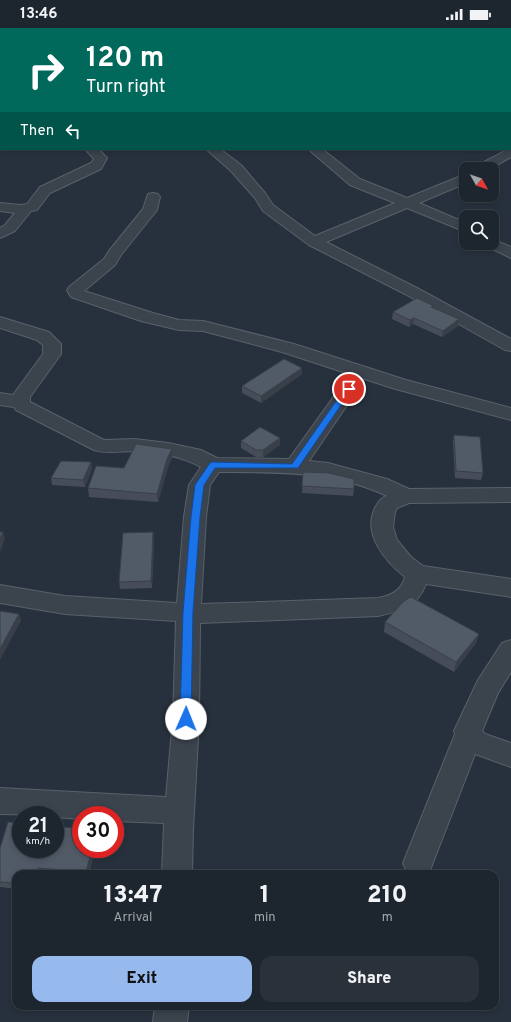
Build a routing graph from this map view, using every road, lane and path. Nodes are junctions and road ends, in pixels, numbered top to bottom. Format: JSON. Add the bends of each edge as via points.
{"nodes":[{"id":1,"x":92,"y":150,"type":"edge"},
{"id":2,"x":213,"y":150,"type":"edge"},
{"id":3,"x":315,"y":150,"type":"edge"},
{"id":4,"x":511,"y":152,"type":"edge"},
{"id":5,"x":493,"y":162,"type":"edge"},
{"id":6,"x":459,"y":181,"type":"edge"},
{"id":7,"x":153,"y":197,"type":"dead end"},
{"id":8,"x":406,"y":203,"type":"junction"},
{"id":9,"x":0,"y":207,"type":"edge"},
{"id":10,"x":26,"y":209,"type":"junction"},
{"id":11,"x":459,"y":225,"type":"edge"},
{"id":12,"x":0,"y":234,"type":"edge"},
{"id":13,"x":314,"y":242,"type":"junction"},
{"id":14,"x":0,"y":322,"type":"edge"},
{"id":15,"x":511,"y":346,"type":"edge"},
{"id":16,"x":349,"y":389,"type":"dead end"},
{"id":17,"x":0,"y":399,"type":"edge"},
{"id":18,"x":20,"y":402,"type":"junction"},
{"id":19,"x":511,"y":414,"type":"edge"},
{"id":20,"x":212,"y":465,"type":"junction"},
{"id":21,"x":294,"y":466,"type":"junction"},
{"id":22,"x":406,"y":496,"type":"junction"},
{"id":23,"x":511,"y":496,"type":"edge"},
{"id":24,"x":417,"y":574,"type":"junction"},
{"id":25,"x":511,"y":588,"type":"edge"},
{"id":26,"x":0,"y":594,"type":"edge"},
{"id":27,"x":188,"y":612,"type":"junction"},
{"id":28,"x":511,"y":650,"type":"edge"},
{"id":29,"x":468,"y":735,"type":"junction"},
{"id":30,"x":511,"y":755,"type":"edge"},
{"id":31,"x":0,"y":801,"type":"edge"},
{"id":32,"x":180,"y":811,"type":"junction"},
{"id":33,"x":418,"y":863,"type":"dead end"},
{"id":34,"x":177,"y":870,"type":"edge"},
{"id":35,"x":172,"y":1010,"type":"edge"},
{"id":36,"x":170,"y":1022,"type":"edge"}],
"edges":[{"from":1,"to":10,"type":"street","via":[[101,158],[96,166],[45,190],[32,207]]},
{"from":2,"to":13,"type":"street","via":[[236,168],[268,208]]},
{"from":3,"to":8,"type":"street","via":[[355,182]]},
{"from":4,"to":5,"type":"street"},
{"from":6,"to":8,"type":"street"},
{"from":7,"to":19,"type":"street","via":[[150,210],[110,262],[75,290],[77,294],[178,325],[203,326],[288,348],[399,384]]},
{"from":8,"to":11,"type":"street"},
{"from":8,"to":13,"type":"street"},
{"from":9,"to":10,"type":"street"},
{"from":10,"to":12,"type":"street","via":[[10,228]]},
{"from":13,"to":15,"type":"street"},
{"from":14,"to":18,"type":"street","via":[[43,336],[52,344],[52,354]]},
{"from":16,"to":21,"type":"street"},
{"from":17,"to":18,"type":"street"},
{"from":18,"to":20,"type":"street","via":[[23,406],[101,446],[135,445],[168,449],[194,455]]},
{"from":20,"to":21,"type":"street"},
{"from":20,"to":27,"type":"street","via":[[200,485]]},
{"from":21,"to":22,"type":"street","via":[[328,470],[380,484]]},
{"from":22,"to":23,"type":"street"},
{"from":22,"to":24,"type":"street","via":[[390,503],[384,512],[382,527],[387,543],[395,554]]},
{"from":24,"to":25,"type":"street"},
{"from":24,"to":27,"type":"street","via":[[414,587],[407,596],[397,603],[378,607],[212,614]]},
{"from":26,"to":27,"type":"street","via":[[65,605]]},
{"from":27,"to":32,"type":"street","via":[[186,719]]},
{"from":28,"to":29,"type":"street","via":[[487,688],[470,724]]},
{"from":29,"to":30,"type":"street","via":[[475,742]]},
{"from":29,"to":33,"type":"street"},
{"from":31,"to":32,"type":"street"},
{"from":32,"to":34,"type":"street"},
{"from":35,"to":36,"type":"street"}]}
